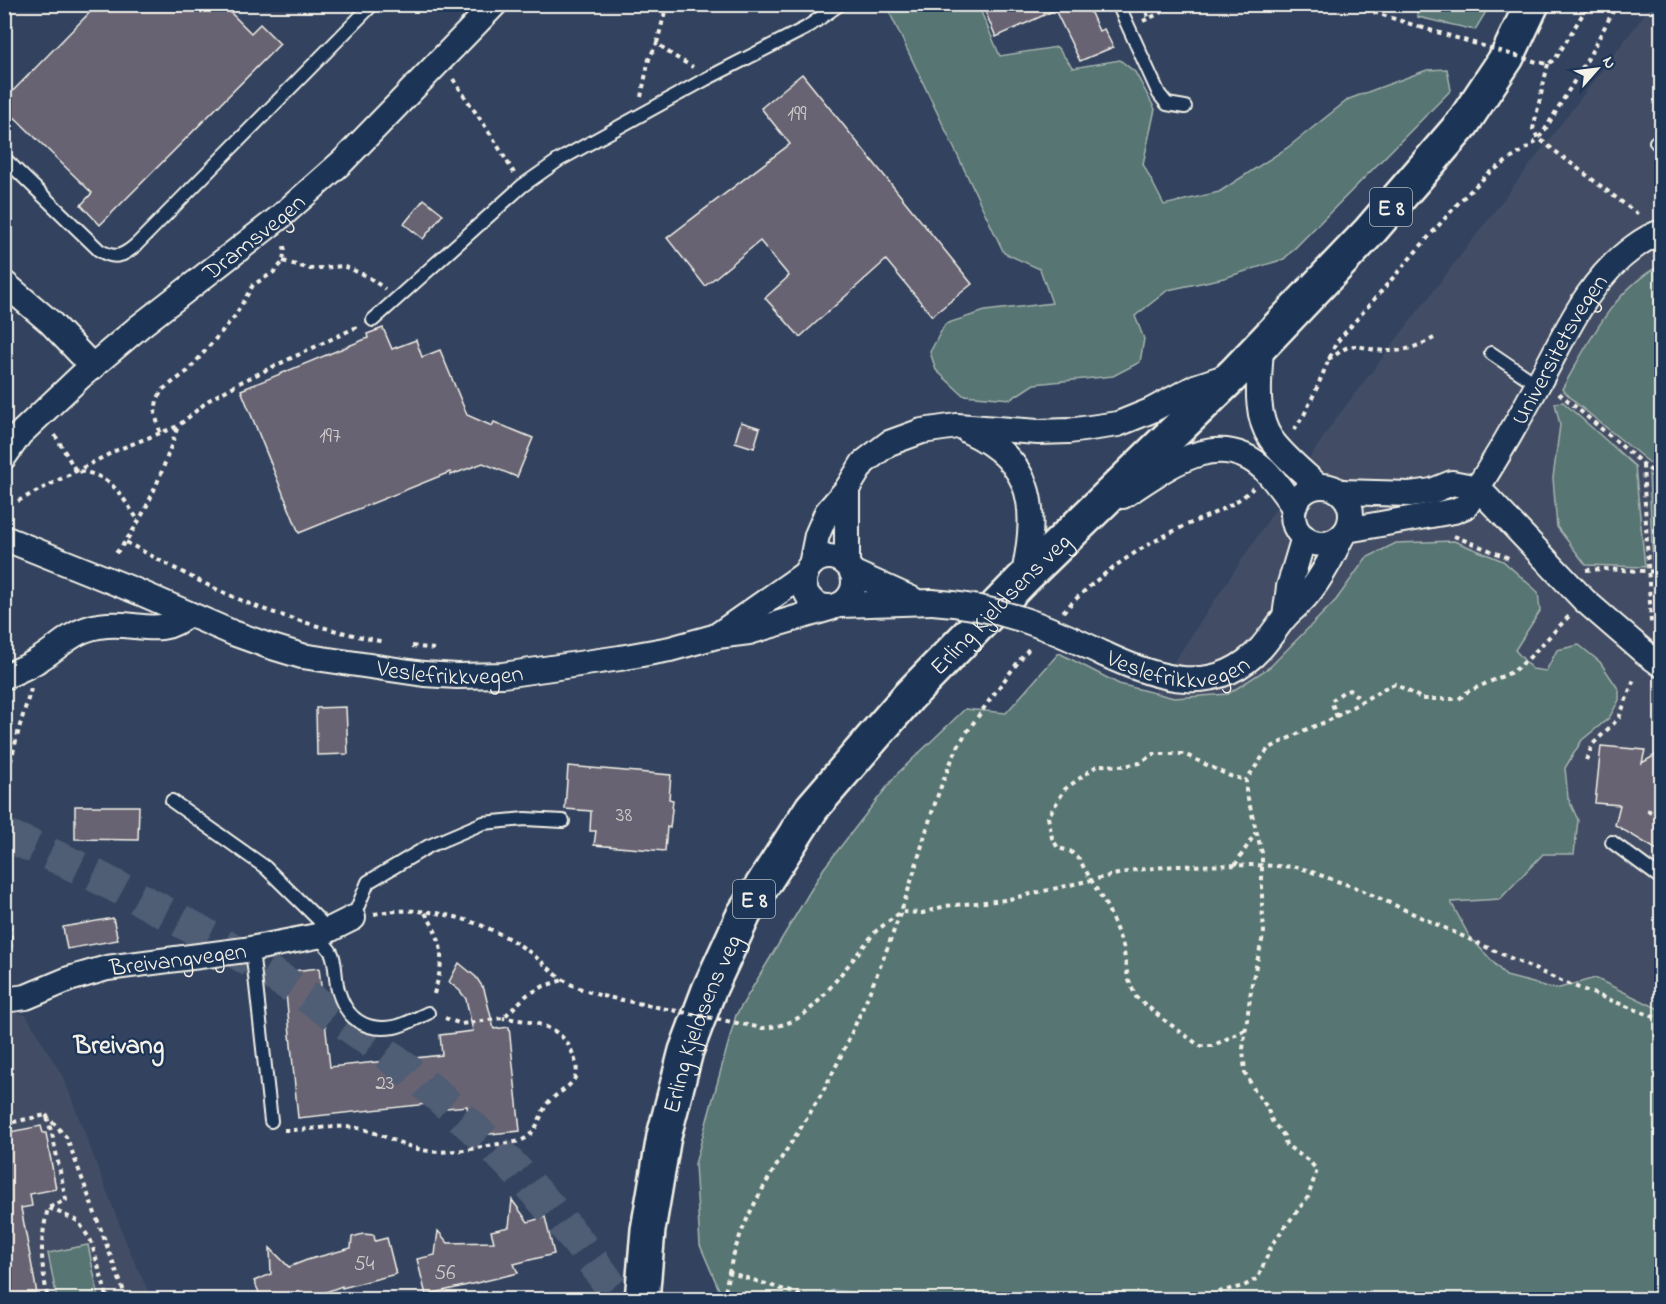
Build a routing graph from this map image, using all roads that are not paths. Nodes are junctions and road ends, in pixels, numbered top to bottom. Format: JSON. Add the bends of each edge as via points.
{"nodes":[{"id":1,"x":374,"y":4,"type":"edge"},
{"id":2,"x":495,"y":4,"type":"edge"},
{"id":3,"x":840,"y":4,"type":"edge"},
{"id":4,"x":1118,"y":4,"type":"edge"},
{"id":5,"x":1532,"y":4,"type":"edge"},
{"id":6,"x":1185,"y":107,"type":"dead end"},
{"id":7,"x":4,"y":158,"type":"edge"},
{"id":8,"x":1653,"y":225,"type":"edge"},
{"id":9,"x":5,"y":286,"type":"edge"},
{"id":10,"x":373,"y":320,"type":"road end"},
{"id":11,"x":1262,"y":346,"type":"junction"},
{"id":12,"x":1491,"y":352,"type":"dead end"},
{"id":13,"x":93,"y":367,"type":"junction"},
{"id":14,"x":1234,"y":374,"type":"junction"},
{"id":15,"x":1546,"y":388,"type":"junction"},
{"id":16,"x":957,"y":426,"type":"junction"},
{"id":17,"x":4,"y":456,"type":"edge"},
{"id":18,"x":1478,"y":488,"type":"junction"},
{"id":19,"x":847,"y":489,"type":"junction"},
{"id":20,"x":1329,"y":489,"type":"junction"},
{"id":21,"x":1294,"y":507,"type":"junction"},
{"id":22,"x":1081,"y":524,"type":"junction"},
{"id":23,"x":1344,"y":533,"type":"junction"},
{"id":24,"x":1304,"y":537,"type":"junction"},
{"id":25,"x":4,"y":538,"type":"edge"},
{"id":26,"x":850,"y":568,"type":"junction"},
{"id":27,"x":808,"y":569,"type":"junction"},
{"id":28,"x":1023,"y":579,"type":"junction"},
{"id":29,"x":924,"y":601,"type":"junction"},
{"id":30,"x":835,"y":607,"type":"junction"},
{"id":31,"x":187,"y":614,"type":"junction"},
{"id":32,"x":1285,"y":617,"type":"junction"},
{"id":33,"x":717,"y":636,"type":"junction"},
{"id":34,"x":1662,"y":665,"type":"edge"},
{"id":35,"x":4,"y":677,"type":"edge"},
{"id":36,"x":172,"y":801,"type":"dead end"},
{"id":37,"x":563,"y":821,"type":"dead end"},
{"id":38,"x":1612,"y":842,"type":"dead end"},
{"id":39,"x":1662,"y":879,"type":"edge"},
{"id":40,"x":353,"y":918,"type":"joint"},
{"id":41,"x":323,"y":933,"type":"junction"},
{"id":42,"x":252,"y":949,"type":"junction"},
{"id":43,"x":6,"y":1000,"type":"edge"},
{"id":44,"x":428,"y":1013,"type":"road end"},
{"id":45,"x":271,"y":1121,"type":"road end"},
{"id":46,"x":642,"y":1299,"type":"edge"}],
"edges":[{"from":1,"to":7,"type":"lane","via":[[137,244],[120,256],[99,250]]},
{"from":2,"to":13,"type":"street","name":"Dramsvegen","via":[[343,161]]},
{"from":3,"to":10,"type":"lane","via":[[806,28],[559,160],[522,186]]},
{"from":4,"to":6,"type":"lane","via":[[1159,94],[1167,104]]},
{"from":5,"to":11,"type":"highway","name":"Erling Kjeldsens veg","number":"E 8","via":[[1507,57],[1463,123],[1370,231]]},
{"from":8,"to":15,"type":"street","name":"Universitetsvegen","via":[[1584,298]]},
{"from":9,"to":13,"type":"street","via":[[50,322]]},
{"from":11,"to":14,"type":"highway","name":"Erling Kjeldsens veg","number":"E 8"},
{"from":11,"to":20,"type":"street","via":[[1262,421],[1270,438]]},
{"from":12,"to":15,"type":"lane"},
{"from":13,"to":17,"type":"street","name":"Dramsvegen","via":[[20,434]]},
{"from":14,"to":16,"type":"street","via":[[1195,387],[1118,424],[1038,432]]},
{"from":14,"to":22,"type":"highway","name":"Erling Kjeldsens veg","number":"E 8"},
{"from":15,"to":18,"type":"street","name":"Universitetsvegen"},
{"from":16,"to":19,"type":"street","via":[[922,431],[889,443],[863,463]]},
{"from":16,"to":28,"type":"street","via":[[999,448],[1022,480],[1032,525]]},
{"from":18,"to":20,"type":"street","via":[[1452,483],[1410,494]]},
{"from":18,"to":23,"type":"street","name":"Universitetsvegen","via":[[1466,506],[1454,511]]},
{"from":18,"to":34,"type":"street","via":[[1584,600]]},
{"from":19,"to":26,"type":"street"},
{"from":19,"to":27,"type":"street","via":[[827,512]]},
{"from":20,"to":21,"type":"street","via":[[1303,493]]},
{"from":20,"to":23,"type":"street","via":[[1346,498],[1351,514]]},
{"from":21,"to":22,"type":"street","via":[[1265,470],[1235,453],[1214,450],[1170,465]]},
{"from":21,"to":24,"type":"street","via":[[1295,523]]},
{"from":22,"to":28,"type":"highway","name":"Erling Kjeldsens veg","number":"E 8"},
{"from":23,"to":24,"type":"street","via":[[1327,543]]},
{"from":23,"to":32,"type":"street","name":"Veslefrikkvegen","via":[[1307,595]]},
{"from":24,"to":32,"type":"street","via":[[1289,587]]},
{"from":25,"to":31,"type":"street","name":"Veslefrikkvegen"},
{"from":26,"to":27,"type":"street","via":[[828,557]]},
{"from":26,"to":29,"type":"street","name":"Veslefrikkvegen"},
{"from":26,"to":30,"type":"street","via":[[853,591],[848,600]]},
{"from":27,"to":30,"type":"street","via":[[806,593],[820,606]]},
{"from":27,"to":33,"type":"street","name":"Veslefrikkvegen"},
{"from":28,"to":46,"type":"highway","name":"Erling Kjeldsens veg","number":"E 8","via":[[908,697],[812,808],[744,914],[686,1051],[664,1136],[648,1230]]},
{"from":29,"to":30,"type":"street","name":"Veslefrikkvegen"},
{"from":29,"to":32,"type":"street","name":"Veslefrikkvegen","bridge":true,"via":[[1015,616],[1066,635],[1140,671],[1180,680],[1214,677],[1233,670],[1261,648]]},
{"from":30,"to":33,"type":"street","name":"Veslefrikkvegen","via":[[749,632]]},
{"from":31,"to":33,"type":"street","name":"Veslefrikkvegen","via":[[302,656],[457,676],[503,675],[620,658]]},
{"from":31,"to":35,"type":"street","via":[[172,625],[159,628],[107,625],[79,632],[37,662]]},
{"from":36,"to":41,"type":"lane","via":[[265,867]]},
{"from":37,"to":40,"type":"lane","via":[[483,823],[429,846],[368,882]]},
{"from":38,"to":39,"type":"lane"},
{"from":40,"to":41,"type":"street","name":"Breivangvegen"},
{"from":41,"to":42,"type":"street","name":"Breivangvegen"},
{"from":41,"to":44,"type":"lane","via":[[332,953],[343,1006],[352,1018],[367,1026],[396,1027]]},
{"from":42,"to":43,"type":"street","name":"Breivangvegen","via":[[107,968],[26,998]]},
{"from":42,"to":45,"type":"lane"}]}
